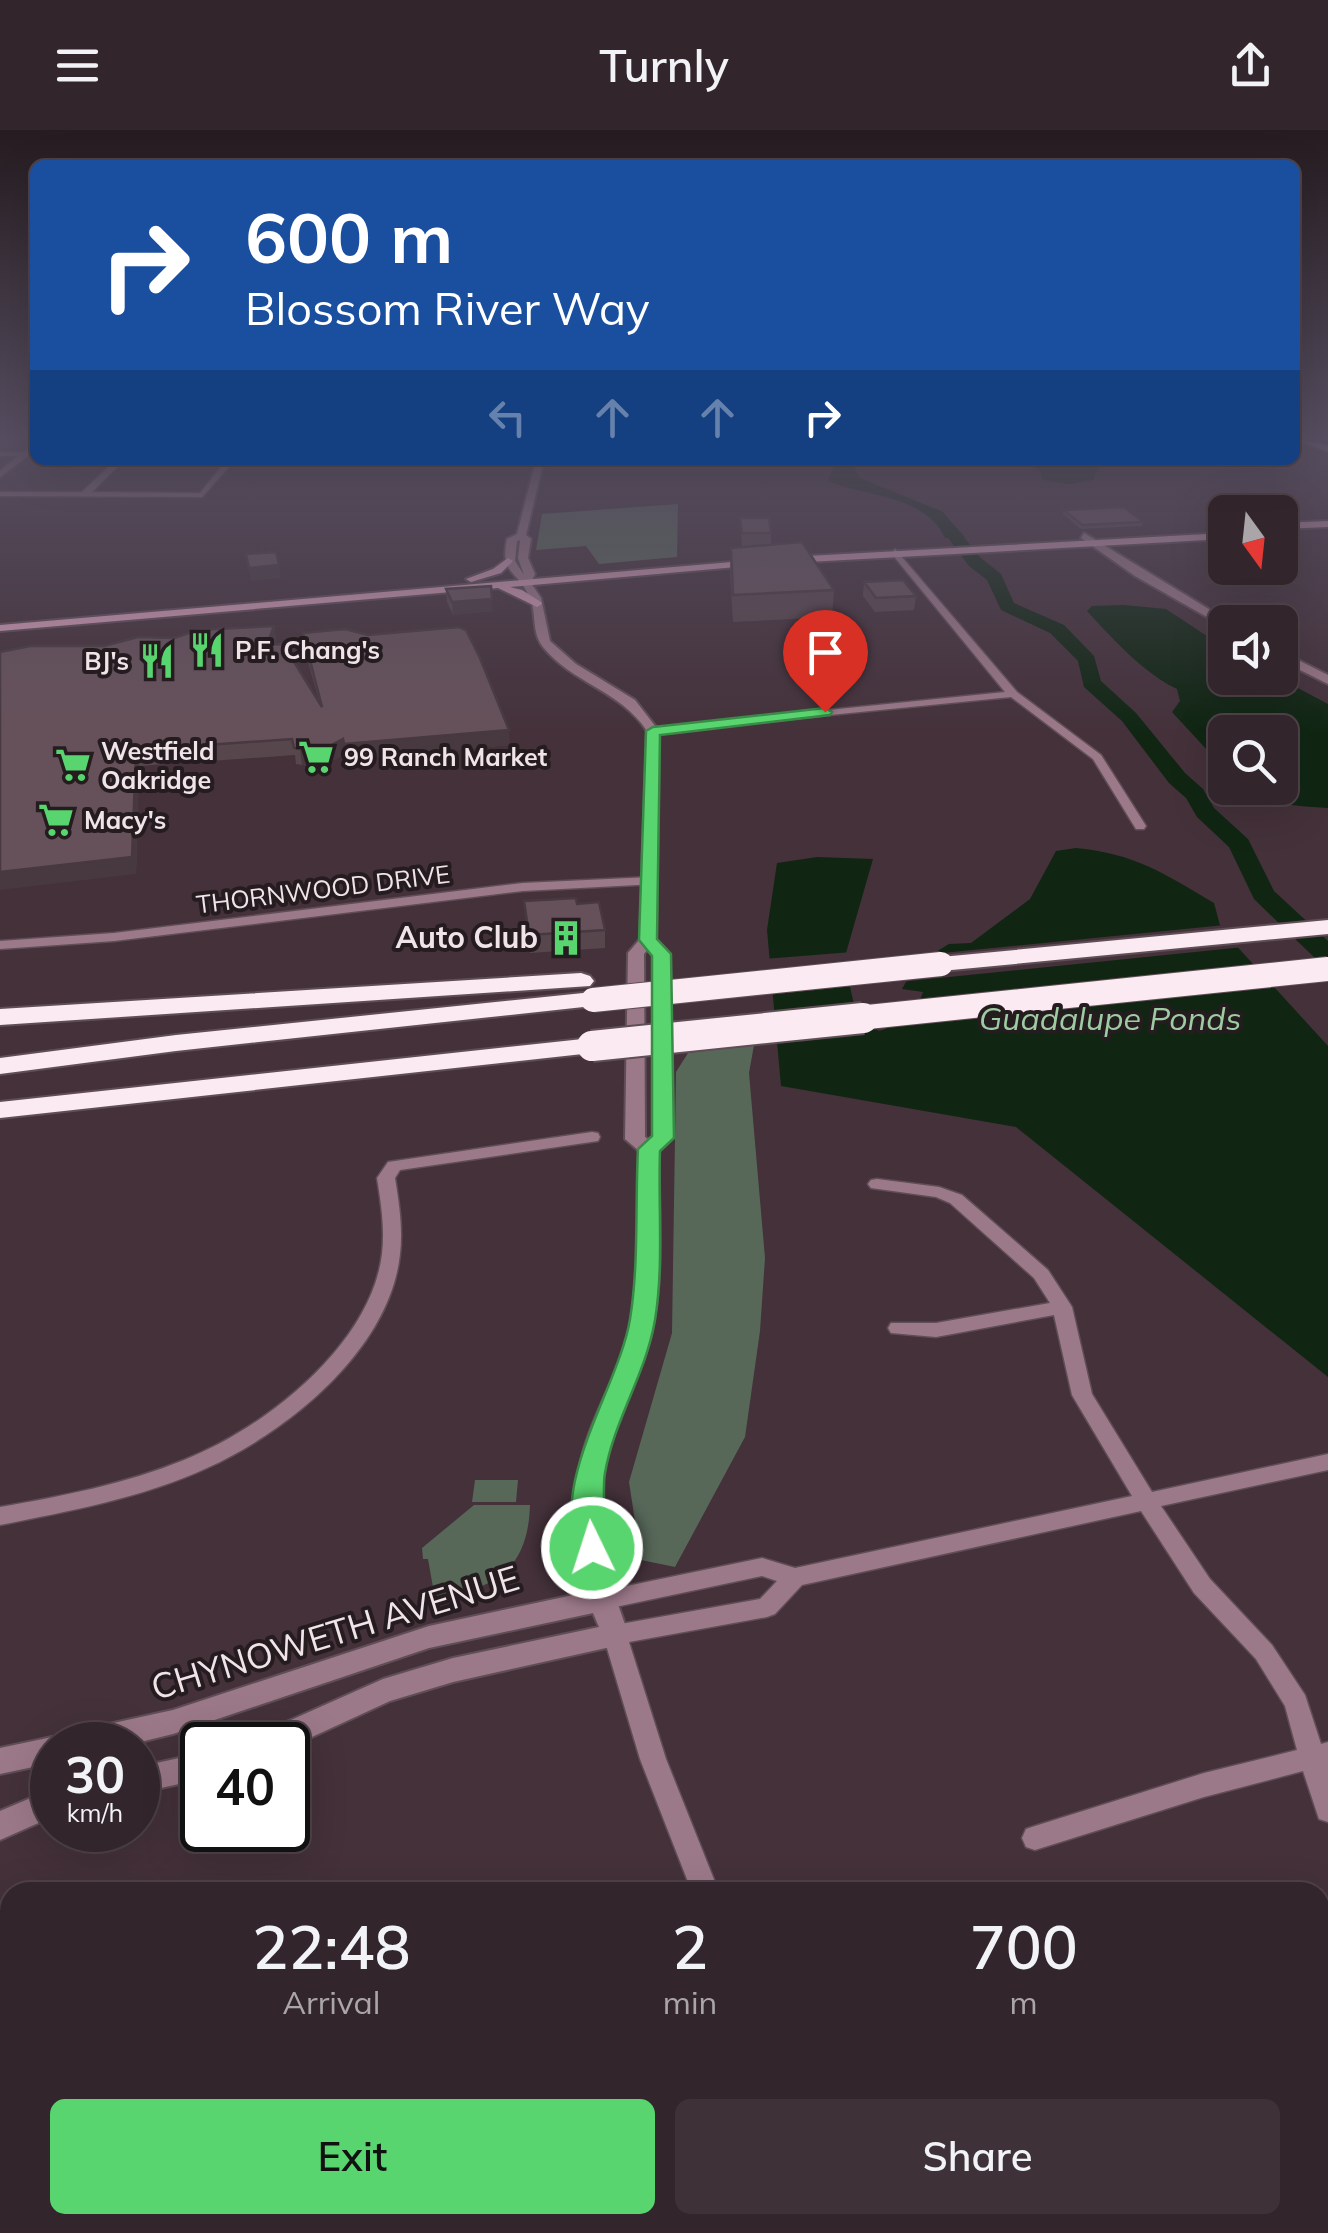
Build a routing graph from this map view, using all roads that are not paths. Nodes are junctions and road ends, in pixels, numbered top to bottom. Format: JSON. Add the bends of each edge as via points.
{"nodes":[{"id":1,"x":518,"y":537,"type":"edge"},
{"id":2,"x":523,"y":537,"type":"edge"},
{"id":3,"x":1125,"y":537,"type":"edge"},
{"id":4,"x":1089,"y":539,"type":"junction"},
{"id":5,"x":922,"y":547,"type":"junction"},
{"id":6,"x":895,"y":552,"type":"junction"},
{"id":7,"x":768,"y":555,"type":"edge"},
{"id":8,"x":788,"y":557,"type":"junction"},
{"id":9,"x":508,"y":561,"type":"junction"},
{"id":10,"x":523,"y":578,"type":"junction"},
{"id":11,"x":572,"y":579,"type":"junction"},
{"id":12,"x":466,"y":584,"type":"junction"},
{"id":13,"x":536,"y":601,"type":"junction"},
{"id":14,"x":1208,"y":613,"type":"edge"},
{"id":15,"x":0,"y":618,"type":"edge"},
{"id":16,"x":0,"y":628,"type":"edge"},
{"id":17,"x":1298,"y":664,"type":"edge"},
{"id":18,"x":1328,"y":680,"type":"edge"},
{"id":19,"x":1014,"y":694,"type":"junction"},
{"id":20,"x":653,"y":731,"type":"junction"},
{"id":21,"x":1140,"y":826,"type":"dead end"},
{"id":22,"x":651,"y":881,"type":"junction"},
{"id":23,"x":1328,"y":927,"type":"edge"},
{"id":24,"x":648,"y":940,"type":"junction"},
{"id":25,"x":0,"y":945,"type":"edge"},
{"id":26,"x":1328,"y":969,"type":"edge"},
{"id":27,"x":594,"y":990,"type":"junction"},
{"id":28,"x":0,"y":1017,"type":"edge"},
{"id":29,"x":176,"y":1043,"type":"junction"},
{"id":30,"x":0,"y":1046,"type":"edge"},
{"id":31,"x":0,"y":1066,"type":"edge"},
{"id":32,"x":178,"y":1094,"type":"junction"},
{"id":33,"x":0,"y":1110,"type":"edge"},
{"id":34,"x":0,"y":1128,"type":"edge"},
{"id":35,"x":592,"y":1137,"type":"dead end"},
{"id":36,"x":649,"y":1149,"type":"junction"},
{"id":37,"x":877,"y":1184,"type":"dead end"},
{"id":38,"x":1062,"y":1307,"type":"junction"},
{"id":39,"x":898,"y":1328,"type":"dead end"},
{"id":40,"x":1328,"y":1462,"type":"edge"},
{"id":41,"x":1144,"y":1502,"type":"junction"},
{"id":42,"x":0,"y":1516,"type":"edge"},
{"id":43,"x":795,"y":1577,"type":"junction"},
{"id":44,"x":601,"y":1600,"type":"junction"},
{"id":45,"x":615,"y":1635,"type":"junction"},
{"id":46,"x":310,"y":1724,"type":"edge"},
{"id":47,"x":160,"y":1725,"type":"edge"},
{"id":48,"x":30,"y":1755,"type":"edge"},
{"id":49,"x":1320,"y":1755,"type":"edge"},
{"id":50,"x":0,"y":1762,"type":"edge"},
{"id":51,"x":30,"y":1804,"type":"edge"},
{"id":52,"x":0,"y":1809,"type":"edge"},
{"id":53,"x":1328,"y":1810,"type":"edge"},
{"id":54,"x":30,"y":1811,"type":"edge"},
{"id":55,"x":0,"y":1826,"type":"edge"},
{"id":56,"x":1035,"y":1838,"type":"dead end"},
{"id":57,"x":700,"y":1882,"type":"edge"}],
"edges":[{"from":1,"to":9,"type":"street"},
{"from":2,"to":10,"type":"street"},
{"from":3,"to":4,"type":"main road"},
{"from":4,"to":5,"type":"main road"},
{"from":4,"to":14,"type":"street"},
{"from":5,"to":6,"type":"main road"},
{"from":5,"to":8,"type":"main road"},
{"from":6,"to":8,"type":"main road"},
{"from":6,"to":19,"type":"street"},
{"from":7,"to":10,"type":"main road"},
{"from":8,"to":11,"type":"main road"},
{"from":9,"to":10,"type":"street"},
{"from":9,"to":12,"type":"main road"},
{"from":10,"to":11,"type":"main road"},
{"from":10,"to":12,"type":"main road"},
{"from":10,"to":13,"type":"street"},
{"from":11,"to":13,"type":"main road","via":[[550,586]]},
{"from":12,"to":13,"type":"main road"},
{"from":12,"to":15,"type":"main road"},
{"from":12,"to":16,"type":"main road"},
{"from":13,"to":20,"type":"street","via":[[542,640],[621,693]]},
{"from":17,"to":18,"type":"street"},
{"from":19,"to":20,"type":"street"},
{"from":19,"to":21,"type":"street","via":[[1096,757]]},
{"from":20,"to":22,"type":"street"},
{"from":22,"to":24,"type":"street"},
{"from":22,"to":25,"type":"street","name":"THORNWOOD DRIVE","via":[[523,887]]},
{"from":23,"to":27,"type":"highway","bridge":true},
{"from":24,"to":36,"type":"street","via":[[636,953],[635,1138]]},
{"from":24,"to":36,"type":"street","via":[[662,954],[664,1065],[663,1138]]},
{"from":26,"to":32,"type":"highway","bridge":true},
{"from":27,"to":28,"type":"highway"},
{"from":27,"to":29,"type":"highway"},
{"from":29,"to":30,"type":"highway","via":[[114,1038]]},
{"from":29,"to":31,"type":"highway"},
{"from":32,"to":33,"type":"highway"},
{"from":32,"to":34,"type":"highway"},
{"from":35,"to":42,"type":"street","via":[[394,1166],[386,1178],[394,1236],[382,1294],[351,1351],[321,1379],[195,1465],[122,1491]]},
{"from":36,"to":44,"type":"street","via":[[643,1318],[595,1452],[588,1493]]},
{"from":37,"to":38,"type":"street","via":[[956,1199],[1042,1274]]},
{"from":38,"to":39,"type":"street","via":[[936,1330]]},
{"from":38,"to":41,"type":"street","via":[[1082,1394]]},
{"from":40,"to":41,"type":"street","name":"CHYNOWETH AVENUE"},
{"from":41,"to":43,"type":"street","name":"CHYNOWETH AVENUE"},
{"from":41,"to":49,"type":"street","via":[[1202,1586],[1264,1652]]},
{"from":43,"to":44,"type":"street","name":"CHYNOWETH AVENUE","via":[[762,1567]]},
{"from":43,"to":45,"type":"street","name":"CHYNOWETH AVENUE","via":[[768,1606]]},
{"from":44,"to":45,"type":"street"},
{"from":44,"to":47,"type":"street","name":"CHYNOWETH AVENUE","via":[[430,1637]]},
{"from":45,"to":46,"type":"street","name":"CHYNOWETH AVENUE","via":[[453,1670],[382,1691]]},
{"from":45,"to":57,"type":"street"},
{"from":48,"to":50,"type":"street"},
{"from":49,"to":53,"type":"street"},
{"from":49,"to":56,"type":"street"},
{"from":51,"to":52,"type":"street"},
{"from":54,"to":55,"type":"street"}]}
